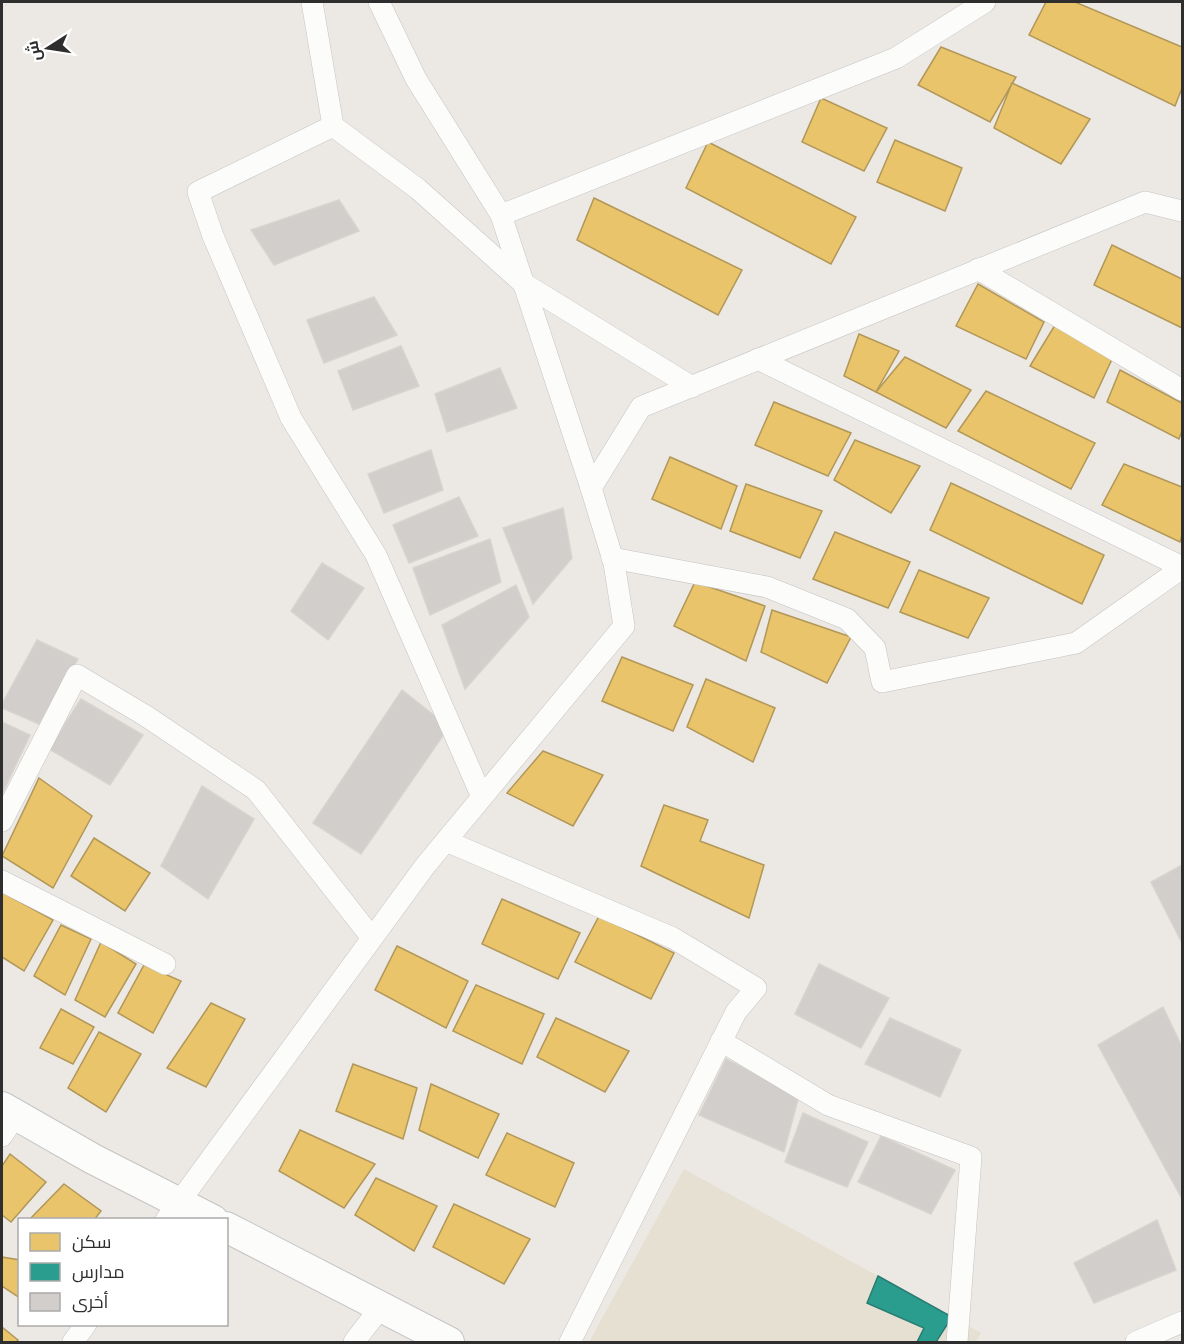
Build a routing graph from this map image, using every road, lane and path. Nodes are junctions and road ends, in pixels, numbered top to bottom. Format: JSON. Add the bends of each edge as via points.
{"nodes":[{"id":1,"x":312,"y":2,"type":"edge"},
{"id":2,"x":379,"y":2,"type":"edge"},
{"id":3,"x":985,"y":2,"type":"edge"},
{"id":4,"x":333,"y":126,"type":"junction"},
{"id":5,"x":1182,"y":211,"type":"edge"},
{"id":6,"x":501,"y":215,"type":"junction"},
{"id":7,"x":978,"y":269,"type":"junction"},
{"id":8,"x":523,"y":283,"type":"junction"},
{"id":9,"x":758,"y":359,"type":"junction"},
{"id":10,"x":692,"y":387,"type":"junction"},
{"id":11,"x":1182,"y":390,"type":"edge"},
{"id":12,"x":591,"y":488,"type":"junction"},
{"id":13,"x":612,"y":558,"type":"junction"},
{"id":14,"x":1182,"y":568,"type":"edge"},
{"id":15,"x":482,"y":797,"type":"junction"},
{"id":16,"x":2,"y":821,"type":"edge"},
{"id":17,"x":446,"y":841,"type":"junction"},
{"id":18,"x":2,"y":880,"type":"edge"},
{"id":19,"x":372,"y":938,"type":"junction"},
{"id":20,"x":165,"y":964,"type":"dead end"},
{"id":21,"x":721,"y":1041,"type":"junction"},
{"id":22,"x":6,"y":1120,"type":"edge"},
{"id":23,"x":173,"y":1211,"type":"edge"},
{"id":24,"x":204,"y":1218,"type":"edge"},
{"id":25,"x":228,"y":1228,"type":"edge"},
{"id":26,"x":381,"y":1307,"type":"junction"},
{"id":27,"x":1182,"y":1322,"type":"edge"},
{"id":28,"x":84,"y":1326,"type":"edge"},
{"id":29,"x":72,"y":1342,"type":"edge"},
{"id":30,"x":354,"y":1342,"type":"edge"},
{"id":31,"x":449,"y":1342,"type":"edge"},
{"id":32,"x":570,"y":1342,"type":"edge"},
{"id":33,"x":957,"y":1342,"type":"edge"},
{"id":34,"x":1136,"y":1342,"type":"edge"}],
"edges":[{"from":1,"to":4,"type":"street"},
{"from":2,"to":6,"type":"street","via":[[416,79]]},
{"from":3,"to":6,"type":"street","via":[[896,58]]},
{"from":4,"to":8,"type":"street","via":[[418,189]]},
{"from":4,"to":15,"type":"street","via":[[198,192],[291,418],[376,555]]},
{"from":5,"to":7,"type":"street","via":[[1145,202]]},
{"from":6,"to":8,"type":"street"},
{"from":7,"to":9,"type":"street"},
{"from":7,"to":11,"type":"street"},
{"from":8,"to":10,"type":"street"},
{"from":8,"to":12,"type":"street"},
{"from":9,"to":10,"type":"street"},
{"from":9,"to":14,"type":"street"},
{"from":10,"to":12,"type":"street","via":[[641,407]]},
{"from":12,"to":13,"type":"street"},
{"from":13,"to":14,"type":"street","via":[[767,587],[847,619],[875,648],[882,682],[1076,643]]},
{"from":13,"to":15,"type":"street","via":[[624,626]]},
{"from":15,"to":17,"type":"street"},
{"from":16,"to":19,"type":"street","via":[[77,675],[256,790]]},
{"from":17,"to":19,"type":"street"},
{"from":17,"to":21,"type":"street","via":[[673,938],[756,988],[736,1012]]},
{"from":18,"to":20,"type":"street"},
{"from":19,"to":23,"type":"street"},
{"from":21,"to":32,"type":"street"},
{"from":21,"to":33,"type":"street","via":[[828,1105],[971,1157]]},
{"from":22,"to":23,"type":"street","via":[[93,1159]]},
{"from":23,"to":24,"type":"street"},
{"from":25,"to":26,"type":"street"},
{"from":26,"to":30,"type":"street"},
{"from":26,"to":31,"type":"street"},
{"from":27,"to":34,"type":"street"},
{"from":28,"to":29,"type":"street"}]}
